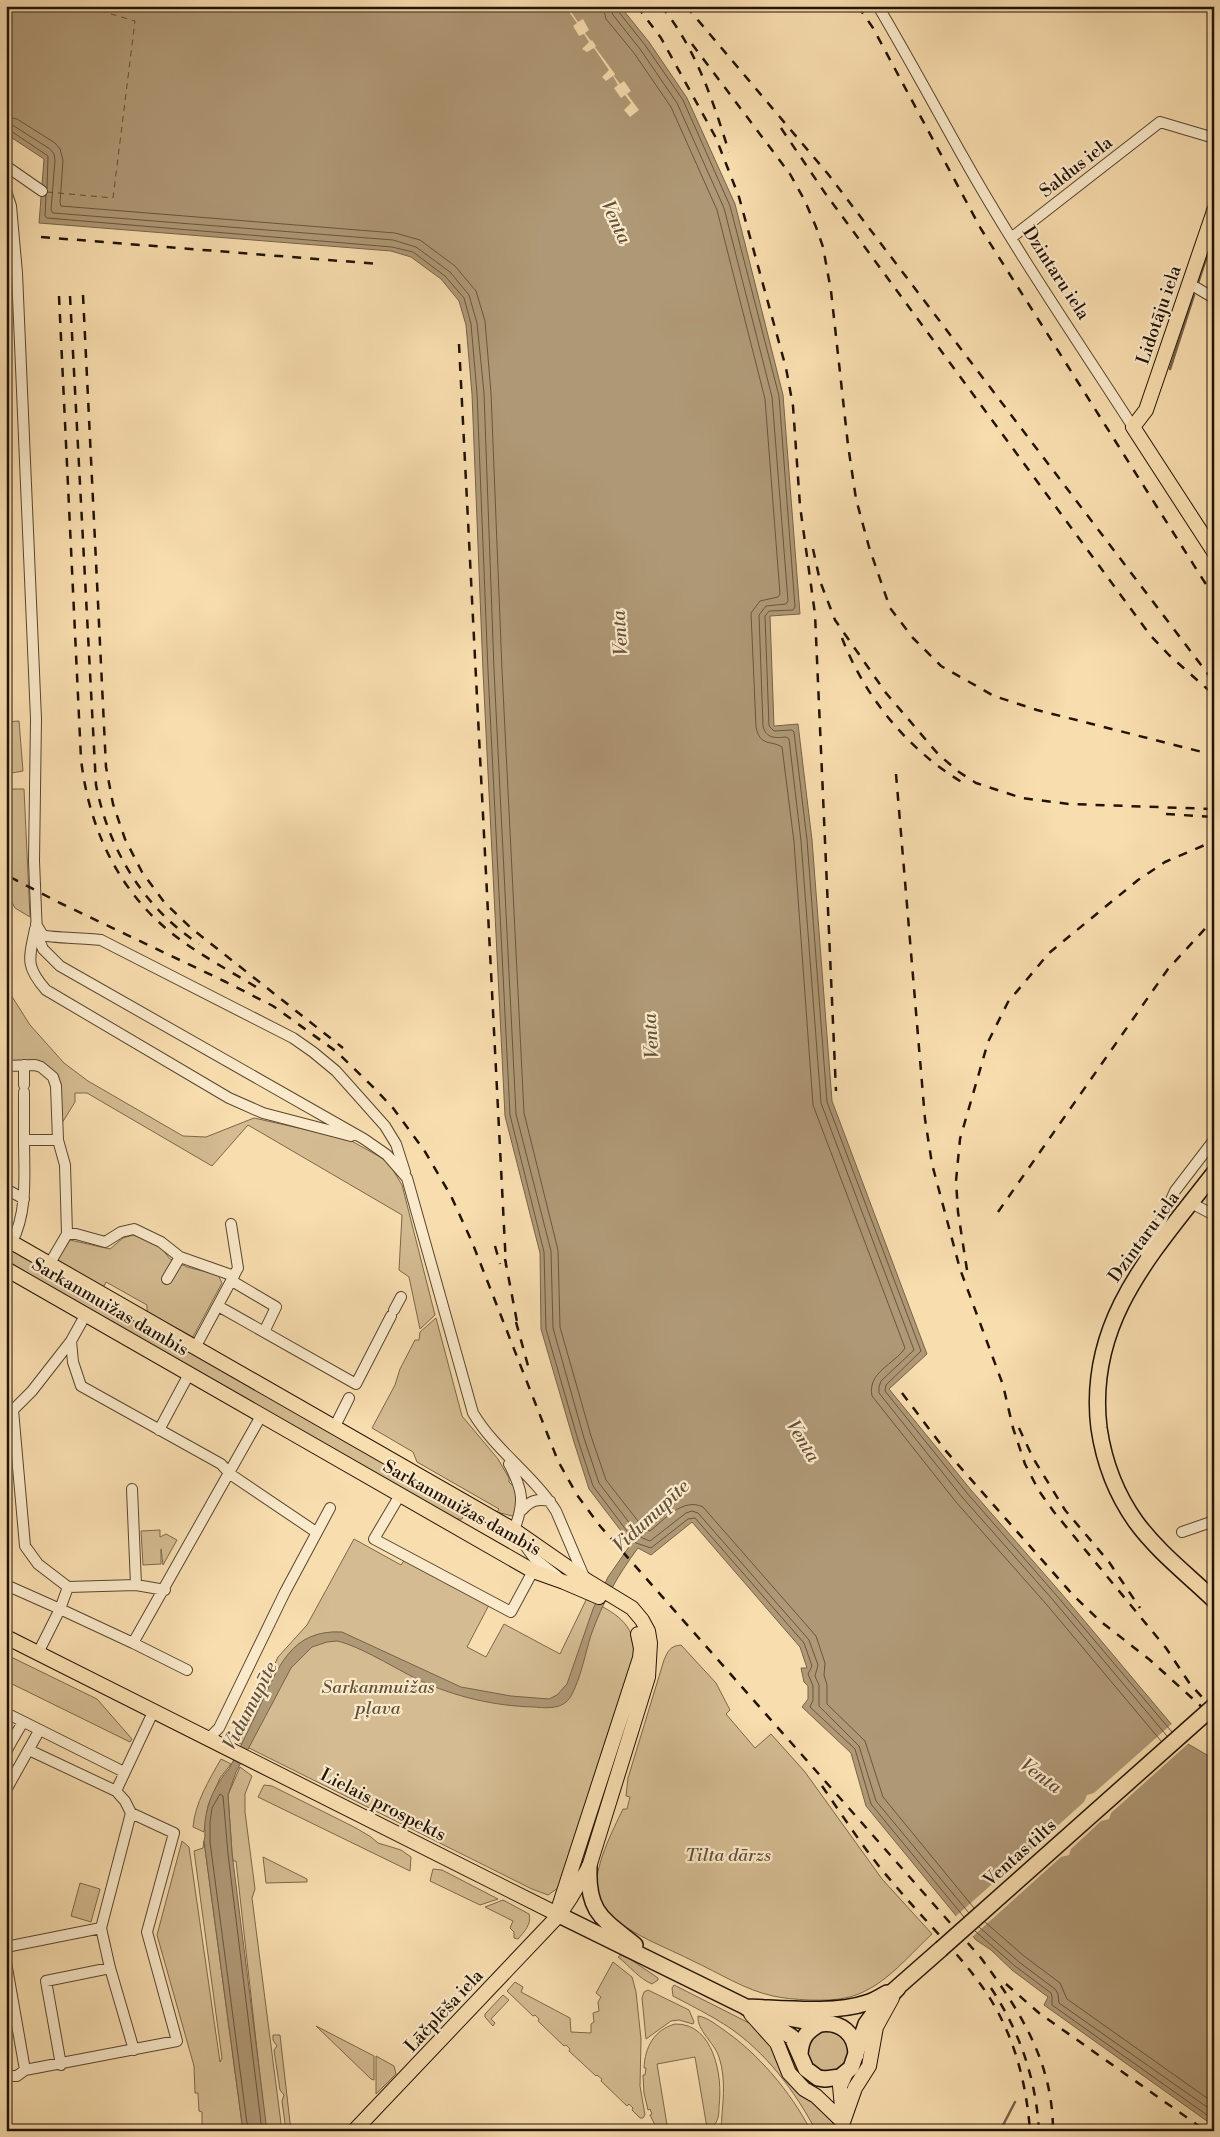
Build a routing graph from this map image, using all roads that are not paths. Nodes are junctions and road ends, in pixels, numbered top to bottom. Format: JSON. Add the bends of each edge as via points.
{"nodes":[{"id":1,"x":878,"y":6,"type":"edge"},
{"id":2,"x":1214,"y":138,"type":"edge"},
{"id":3,"x":6,"y":166,"type":"edge"},
{"id":4,"x":6,"y":191,"type":"edge"},
{"id":5,"x":42,"y":191,"type":"dead end"},
{"id":6,"x":1214,"y":211,"type":"edge"},
{"id":7,"x":1012,"y":238,"type":"junction"},
{"id":8,"x":1190,"y":284,"type":"junction"},
{"id":9,"x":1214,"y":298,"type":"edge"},
{"id":10,"x":1133,"y":427,"type":"junction"},
{"id":11,"x":1212,"y":549,"type":"edge"},
{"id":12,"x":36,"y":923,"type":"junction"},
{"id":13,"x":24,"y":1065,"type":"junction"},
{"id":14,"x":6,"y":1066,"type":"edge"},
{"id":15,"x":24,"y":1140,"type":"junction"},
{"id":16,"x":58,"y":1140,"type":"junction"},
{"id":17,"x":364,"y":1140,"type":"junction"},
{"id":18,"x":1214,"y":1140,"type":"edge"},
{"id":19,"x":1214,"y":1174,"type":"edge"},
{"id":20,"x":406,"y":1178,"type":"junction"},
{"id":21,"x":6,"y":1189,"type":"edge"},
{"id":22,"x":24,"y":1200,"type":"junction"},
{"id":23,"x":1191,"y":1203,"type":"junction"},
{"id":24,"x":1214,"y":1215,"type":"edge"},
{"id":25,"x":230,"y":1224,"type":"dead end"},
{"id":26,"x":67,"y":1234,"type":"junction"},
{"id":27,"x":9,"y":1240,"type":"edge"},
{"id":28,"x":180,"y":1257,"type":"junction"},
{"id":29,"x":50,"y":1263,"type":"junction"},
{"id":30,"x":6,"y":1269,"type":"edge"},
{"id":31,"x":1138,"y":1272,"type":"junction"},
{"id":32,"x":233,"y":1278,"type":"junction"},
{"id":33,"x":167,"y":1279,"type":"dead end"},
{"id":34,"x":401,"y":1297,"type":"dead end"},
{"id":35,"x":218,"y":1306,"type":"junction"},
{"id":36,"x":86,"y":1314,"type":"junction"},
{"id":37,"x":264,"y":1332,"type":"junction"},
{"id":38,"x":71,"y":1341,"type":"junction"},
{"id":39,"x":196,"y":1346,"type":"junction"},
{"id":40,"x":189,"y":1374,"type":"junction"},
{"id":41,"x":353,"y":1391,"type":"junction"},
{"id":42,"x":10,"y":1410,"type":"edge"},
{"id":43,"x":261,"y":1416,"type":"junction"},
{"id":44,"x":335,"y":1426,"type":"junction"},
{"id":45,"x":159,"y":1430,"type":"junction"},
{"id":46,"x":503,"y":1452,"type":"junction"},
{"id":47,"x":230,"y":1474,"type":"junction"},
{"id":48,"x":132,"y":1490,"type":"dead end"},
{"id":49,"x":400,"y":1495,"type":"junction"},
{"id":50,"x":550,"y":1501,"type":"junction"},
{"id":51,"x":330,"y":1508,"type":"dead end"},
{"id":52,"x":522,"y":1510,"type":"junction"},
{"id":53,"x":1214,"y":1521,"type":"edge"},
{"id":54,"x":514,"y":1530,"type":"junction"},
{"id":55,"x":316,"y":1532,"type":"junction"},
{"id":56,"x":1182,"y":1532,"type":"dead end"},
{"id":57,"x":533,"y":1571,"type":"junction"},
{"id":58,"x":564,"y":1582,"type":"junction"},
{"id":59,"x":6,"y":1585,"type":"edge"},
{"id":60,"x":136,"y":1585,"type":"junction"},
{"id":61,"x":590,"y":1586,"type":"junction"},
{"id":62,"x":68,"y":1587,"type":"junction"},
{"id":63,"x":164,"y":1590,"type":"junction"},
{"id":64,"x":1211,"y":1595,"type":"edge"},
{"id":65,"x":616,"y":1602,"type":"junction"},
{"id":66,"x":1214,"y":1604,"type":"edge"},
{"id":67,"x":60,"y":1610,"type":"junction"},
{"id":68,"x":6,"y":1637,"type":"edge"},
{"id":69,"x":133,"y":1643,"type":"junction"},
{"id":70,"x":38,"y":1653,"type":"junction"},
{"id":71,"x":187,"y":1670,"type":"dead end"},
{"id":72,"x":1214,"y":1706,"type":"edge"},
{"id":73,"x":154,"y":1710,"type":"junction"},
{"id":74,"x":6,"y":1713,"type":"edge"},
{"id":75,"x":23,"y":1722,"type":"junction"},
{"id":76,"x":39,"y":1731,"type":"junction"},
{"id":77,"x":10,"y":1737,"type":"edge"},
{"id":78,"x":209,"y":1738,"type":"junction"},
{"id":79,"x":29,"y":1750,"type":"junction"},
{"id":80,"x":6,"y":1752,"type":"edge"},
{"id":81,"x":124,"y":1772,"type":"junction"},
{"id":82,"x":6,"y":1790,"type":"edge"},
{"id":83,"x":116,"y":1791,"type":"junction"},
{"id":84,"x":131,"y":1813,"type":"junction"},
{"id":85,"x":589,"y":1867,"type":"junction"},
{"id":86,"x":559,"y":1915,"type":"junction"},
{"id":87,"x":101,"y":1928,"type":"junction"},
{"id":88,"x":6,"y":1947,"type":"edge"},
{"id":89,"x":6,"y":1962,"type":"edge"},
{"id":90,"x":656,"y":1962,"type":"junction"},
{"id":91,"x":110,"y":1968,"type":"junction"},
{"id":92,"x":898,"y":1988,"type":"junction"},
{"id":93,"x":744,"y":2006,"type":"junction"},
{"id":94,"x":820,"y":2024,"type":"junction"},
{"id":95,"x":839,"y":2026,"type":"junction"},
{"id":96,"x":134,"y":2050,"type":"junction"},
{"id":97,"x":800,"y":2054,"type":"junction"},
{"id":98,"x":856,"y":2055,"type":"junction"},
{"id":99,"x":61,"y":2065,"type":"junction"},
{"id":100,"x":25,"y":2070,"type":"junction"},
{"id":101,"x":846,"y":2073,"type":"junction"},
{"id":102,"x":811,"y":2074,"type":"junction"},
{"id":103,"x":6,"y":2076,"type":"edge"},
{"id":104,"x":844,"y":2126,"type":"edge"},
{"id":105,"x":354,"y":2131,"type":"edge"}],
"edges":[{"from":1,"to":7,"type":"street","name":"Dzintaru iela"},
{"from":2,"to":7,"type":"street","name":"Saldus iela","via":[[1160,122]]},
{"from":3,"to":5,"type":"street"},
{"from":4,"to":12,"type":"street","via":[[11,206],[17,273],[36,719]]},
{"from":6,"to":8,"type":"main road","name":"Lidotāju iela"},
{"from":7,"to":10,"type":"street","name":"Dzintaru iela"},
{"from":8,"to":9,"type":"street"},
{"from":8,"to":10,"type":"main road","name":"Lidotāju iela","via":[[1146,410]]},
{"from":10,"to":11,"type":"main road","name":"Dzintaru iela"},
{"from":12,"to":17,"type":"street","via":[[43,949],[60,966]]},
{"from":12,"to":17,"type":"street","via":[[29,959],[34,976],[46,990],[229,1098],[263,1113]]},
{"from":12,"to":20,"type":"street","via":[[43,935],[50,937],[101,940],[300,1042],[336,1071],[385,1126],[396,1144]]},
{"from":13,"to":14,"type":"street"},
{"from":13,"to":15,"type":"street"},
{"from":13,"to":16,"type":"street","via":[[42,1067],[53,1077]]},
{"from":15,"to":16,"type":"street"},
{"from":15,"to":22,"type":"street"},
{"from":16,"to":26,"type":"street","via":[[65,1165]]},
{"from":17,"to":20,"type":"street","via":[[387,1155]]},
{"from":18,"to":31,"type":"street","via":[[1176,1191]]},
{"from":19,"to":23,"type":"highway","name":"Dzintaru iela"},
{"from":20,"to":46,"type":"street","via":[[470,1406],[479,1424]]},
{"from":21,"to":22,"type":"street"},
{"from":22,"to":27,"type":"street","via":[[17,1232]]},
{"from":23,"to":24,"type":"street"},
{"from":23,"to":31,"type":"highway","name":"Dzintaru iela"},
{"from":25,"to":32,"type":"street","via":[[238,1268]]},
{"from":26,"to":28,"type":"street","via":[[105,1242],[121,1232],[134,1229],[161,1242]]},
{"from":26,"to":29,"type":"street"},
{"from":27,"to":29,"type":"main road","name":"Sarkanmuižas dambis"},
{"from":28,"to":32,"type":"street"},
{"from":28,"to":33,"type":"street"},
{"from":29,"to":39,"type":"main road","name":"Sarkanmuižas dambis"},
{"from":30,"to":36,"type":"main road","name":"Sarkanmuižas dambis"},
{"from":31,"to":64,"type":"highway","name":"Dzintaru iela","via":[[1114,1317],[1101,1357],[1097,1400],[1102,1445],[1114,1484],[1135,1520],[1165,1556]]},
{"from":32,"to":35,"type":"street"},
{"from":32,"to":37,"type":"street","via":[[276,1307]]},
{"from":34,"to":41,"type":"street"},
{"from":35,"to":37,"type":"street"},
{"from":35,"to":39,"type":"street"},
{"from":36,"to":38,"type":"street"},
{"from":36,"to":40,"type":"main road","name":"Sarkanmuižas dambis"},
{"from":37,"to":41,"type":"street"},
{"from":38,"to":42,"type":"street","via":[[32,1391]]},
{"from":38,"to":45,"type":"street","via":[[81,1386]]},
{"from":39,"to":44,"type":"main road","name":"Sarkanmuižas dambis"},
{"from":40,"to":43,"type":"main road","name":"Sarkanmuižas dambis"},
{"from":40,"to":45,"type":"street"},
{"from":41,"to":44,"type":"street"},
{"from":42,"to":62,"type":"street","via":[[24,1546],[38,1564]]},
{"from":43,"to":47,"type":"street"},
{"from":43,"to":49,"type":"main road","name":"Sarkanmuižas dambis"},
{"from":44,"to":54,"type":"main road","name":"Sarkanmuižas dambis"},
{"from":45,"to":47,"type":"street","via":[[221,1464]]},
{"from":46,"to":50,"type":"street"},
{"from":46,"to":52,"type":"street","via":[[518,1480]]},
{"from":47,"to":55,"type":"street"},
{"from":47,"to":63,"type":"street"},
{"from":48,"to":60,"type":"street"},
{"from":49,"to":57,"type":"main road","name":"Sarkanmuižas dambis"},
{"from":49,"to":57,"type":"street","via":[[374,1539],[511,1612]]},
{"from":50,"to":52,"type":"street","via":[[529,1502]]},
{"from":50,"to":61,"type":"street"},
{"from":51,"to":55,"type":"street"},
{"from":52,"to":54,"type":"street"},
{"from":53,"to":56,"type":"street"},
{"from":54,"to":58,"type":"street","via":[[534,1558]]},
{"from":54,"to":61,"type":"main road","name":"Sarkanmuižas dambis"},
{"from":55,"to":78,"type":"street","via":[[220,1728]]},
{"from":57,"to":58,"type":"main road","name":"Sarkanmuižas dambis"},
{"from":58,"to":61,"type":"main road","name":"Sarkanmuižas dambis"},
{"from":59,"to":67,"type":"street"},
{"from":60,"to":62,"type":"street"},
{"from":60,"to":63,"type":"street"},
{"from":61,"to":65,"type":"main road","name":"Sarkanmuižas dambis"},
{"from":62,"to":67,"type":"street"},
{"from":63,"to":69,"type":"street"},
{"from":64,"to":66,"type":"highway","name":"Dzintaru iela"},
{"from":65,"to":85,"type":"main road","name":"Sarkanmuižas dambis","via":[[632,1608],[642,1620],[650,1643],[650,1661],[648,1677]]},
{"from":65,"to":86,"type":"main road","name":"Sarkanmuižas dambis","via":[[635,1625],[640,1658],[558,1906]]},
{"from":67,"to":69,"type":"street"},
{"from":67,"to":70,"type":"street"},
{"from":68,"to":70,"type":"main road","name":"Lielais prospekts"},
{"from":69,"to":71,"type":"street"},
{"from":70,"to":73,"type":"main road","name":"Lielais prospekts"},
{"from":72,"to":92,"type":"highway","name":"Ventas tilts","bridge":true},
{"from":73,"to":78,"type":"main road","name":"Lielais prospekts"},
{"from":73,"to":81,"type":"street"},
{"from":74,"to":75,"type":"street"},
{"from":75,"to":76,"type":"street"},
{"from":75,"to":77,"type":"street"},
{"from":76,"to":79,"type":"street"},
{"from":76,"to":81,"type":"street"},
{"from":77,"to":80,"type":"street"},
{"from":78,"to":86,"type":"main road","name":"Lielais prospekts"},
{"from":79,"to":82,"type":"street"},
{"from":79,"to":83,"type":"street"},
{"from":81,"to":83,"type":"street"},
{"from":83,"to":84,"type":"street"},
{"from":84,"to":87,"type":"street"},
{"from":84,"to":96,"type":"street","via":[[174,1833],[147,1932],[177,2041]]},
{"from":85,"to":86,"type":"main road","name":"Lāčplēša iela"},
{"from":85,"to":90,"type":"highway","via":[[593,1906],[601,1917]]},
{"from":86,"to":90,"type":"highway","name":"Lielais prospekts"},
{"from":86,"to":105,"type":"main road","name":"Lāčplēša iela"},
{"from":87,"to":88,"type":"street"},
{"from":87,"to":91,"type":"street"},
{"from":89,"to":100,"type":"street"},
{"from":90,"to":93,"type":"highway","name":"Lielais prospekts"},
{"from":91,"to":96,"type":"street"},
{"from":91,"to":99,"type":"street","via":[[46,1981]]},
{"from":92,"to":93,"type":"highway","via":[[853,2007]]},
{"from":92,"to":95,"type":"highway","via":[[858,2020]]},
{"from":92,"to":98,"type":"highway","via":[[866,2024]]},
{"from":92,"to":104,"type":"main road","via":[[876,2027],[869,2066],[855,2088]]},
{"from":93,"to":94,"type":"highway"},
{"from":93,"to":97,"type":"highway","via":[[792,2037]]},
{"from":93,"to":104,"type":"main road","via":[[776,2043],[792,2078],[816,2096]]},
{"from":94,"to":95,"type":"highway"},
{"from":94,"to":97,"type":"highway","via":[[804,2036]]},
{"from":95,"to":98,"type":"highway","via":[[853,2037]]},
{"from":96,"to":99,"type":"street"},
{"from":97,"to":102,"type":"highway"},
{"from":98,"to":101,"type":"highway"},
{"from":99,"to":100,"type":"street"},
{"from":100,"to":103,"type":"street","via":[[17,2076]]},
{"from":101,"to":102,"type":"highway","via":[[825,2080]]},
{"from":101,"to":104,"type":"main road","via":[[840,2086]]},
{"from":102,"to":104,"type":"main road","via":[[831,2100]]}]}
